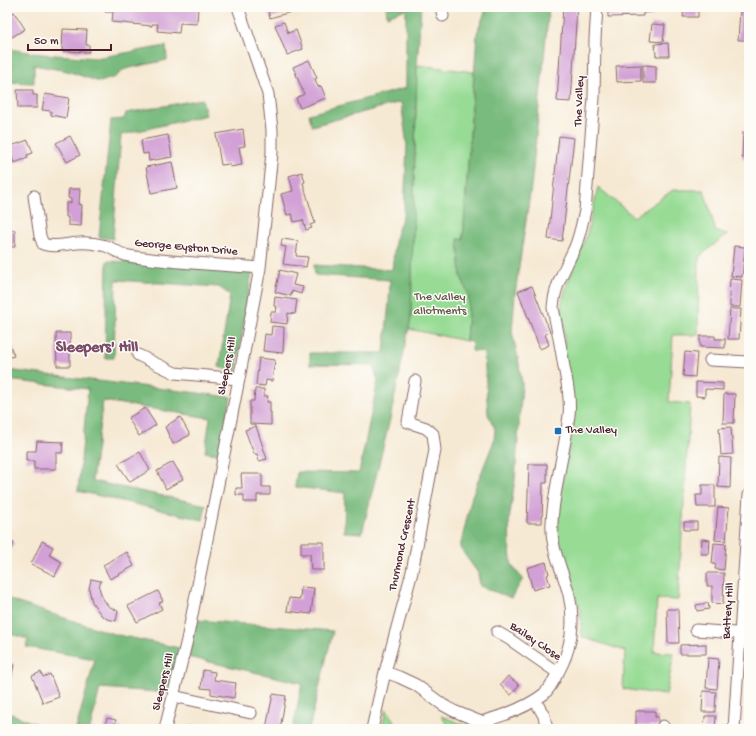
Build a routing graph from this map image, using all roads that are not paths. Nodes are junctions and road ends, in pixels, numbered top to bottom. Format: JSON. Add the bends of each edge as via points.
{"nodes":[{"id":1,"x":238,"y":7,"type":"edge"},
{"id":2,"x":597,"y":7,"type":"edge"},
{"id":3,"x":34,"y":196,"type":"dead end"},
{"id":4,"x":260,"y":268,"type":"junction"},
{"id":5,"x":138,"y":355,"type":"dead end"},
{"id":6,"x":710,"y":360,"type":"dead end"},
{"id":7,"x":749,"y":362,"type":"edge"},
{"id":8,"x":239,"y":379,"type":"junction"},
{"id":9,"x":415,"y":381,"type":"dead end"},
{"id":10,"x":749,"y":495,"type":"edge"},
{"id":11,"x":696,"y":630,"type":"dead end"},
{"id":12,"x":497,"y":632,"type":"dead end"},
{"id":13,"x":745,"y":633,"type":"edge"},
{"id":14,"x":385,"y":672,"type":"junction"},
{"id":15,"x":558,"y":673,"type":"junction"},
{"id":16,"x":173,"y":696,"type":"junction"},
{"id":17,"x":535,"y":700,"type":"junction"},
{"id":18,"x":251,"y":713,"type":"dead end"},
{"id":19,"x":480,"y":726,"type":"edge"},
{"id":20,"x":165,"y":729,"type":"edge"},
{"id":21,"x":372,"y":729,"type":"edge"},
{"id":22,"x":547,"y":729,"type":"edge"},
{"id":23,"x":734,"y":729,"type":"edge"}],
"edges":[{"from":1,"to":4,"type":"street","name":"Sleepers Hill","via":[[268,94],[272,130]]},
{"from":2,"to":15,"type":"street","name":"The Valley","via":[[594,98],[585,211],[576,245],[557,286],[553,308],[568,388],[570,414],[556,481],[552,522],[552,538],[569,594],[572,618],[568,655]]},
{"from":3,"to":4,"type":"street","name":"George Eyston Drive","via":[[43,244],[50,246],[90,243],[106,246],[125,256],[145,259]]},
{"from":4,"to":8,"type":"street","name":"Sleepers Hill"},
{"from":5,"to":8,"type":"street","via":[[175,373]]},
{"from":6,"to":7,"type":"street"},
{"from":8,"to":16,"type":"street","name":"Sleepers Hill","via":[[197,595]]},
{"from":9,"to":14,"type":"street","name":"Thurmond Crescent","via":[[408,422],[426,428],[433,434],[435,450],[412,572]]},
{"from":10,"to":13,"type":"street","name":"Battery Hill"},
{"from":11,"to":13,"type":"street"},
{"from":12,"to":15,"type":"street","name":"Bailey Close"},
{"from":13,"to":23,"type":"street","name":"Battery Hill"},
{"from":14,"to":19,"type":"street","name":"The Valley","via":[[416,685],[448,708]]},
{"from":14,"to":21,"type":"street","name":"Thurmond Crescent"},
{"from":15,"to":17,"type":"street","name":"The Valley","via":[[544,693]]},
{"from":16,"to":18,"type":"street"},
{"from":16,"to":20,"type":"street","name":"Sleepers Hill"},
{"from":17,"to":19,"type":"street","name":"The Valley"},
{"from":17,"to":22,"type":"street","via":[[544,716]]}]}
